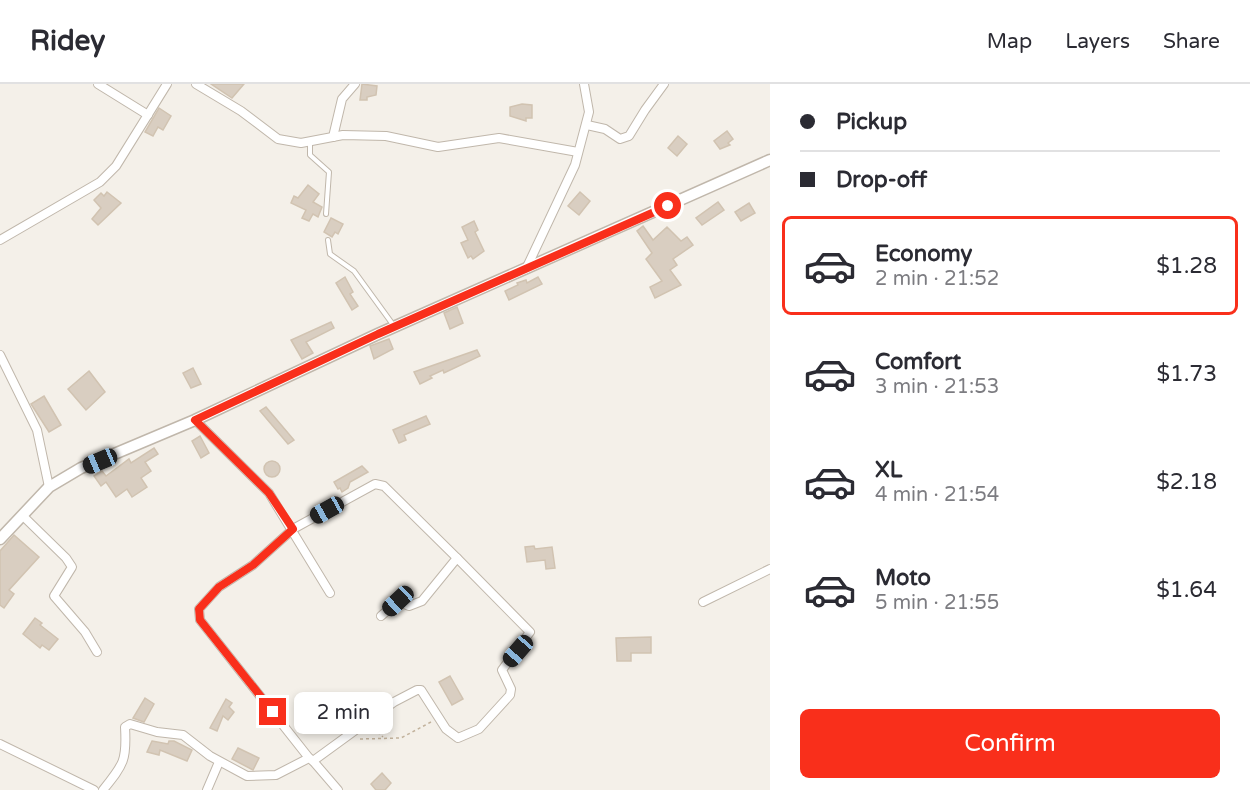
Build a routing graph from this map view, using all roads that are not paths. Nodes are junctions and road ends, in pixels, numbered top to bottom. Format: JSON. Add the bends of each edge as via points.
{"nodes":[{"id":1,"x":98,"y":84,"type":"edge"},
{"id":2,"x":167,"y":84,"type":"edge"},
{"id":3,"x":196,"y":84,"type":"edge"},
{"id":4,"x":355,"y":84,"type":"edge"},
{"id":5,"x":584,"y":84,"type":"edge"},
{"id":6,"x":664,"y":84,"type":"edge"},
{"id":7,"x":147,"y":115,"type":"junction"},
{"id":8,"x":587,"y":125,"type":"junction"},
{"id":9,"x":333,"y":137,"type":"junction"},
{"id":10,"x":310,"y":142,"type":"junction"},
{"id":11,"x":578,"y":152,"type":"junction"},
{"id":12,"x":770,"y":160,"type":"edge"},
{"id":13,"x":326,"y":214,"type":"dead end"},
{"id":14,"x":0,"y":240,"type":"edge"},
{"id":15,"x":328,"y":240,"type":"dead end"},
{"id":16,"x":526,"y":270,"type":"junction"},
{"id":17,"x":394,"y":327,"type":"junction"},
{"id":18,"x":0,"y":355,"type":"edge"},
{"id":19,"x":195,"y":420,"type":"junction"},
{"id":20,"x":49,"y":487,"type":"junction"},
{"id":21,"x":24,"y":517,"type":"junction"},
{"id":22,"x":293,"y":529,"type":"junction"},
{"id":23,"x":0,"y":539,"type":"edge"},
{"id":24,"x":457,"y":558,"type":"junction"},
{"id":25,"x":770,"y":569,"type":"edge"},
{"id":26,"x":330,"y":592,"type":"dead end"},
{"id":27,"x":703,"y":602,"type":"dead end"},
{"id":28,"x":381,"y":616,"type":"dead end"},
{"id":29,"x":97,"y":652,"type":"dead end"},
{"id":30,"x":0,"y":744,"type":"edge"},
{"id":31,"x":311,"y":760,"type":"junction"},
{"id":32,"x":219,"y":762,"type":"junction"},
{"id":33,"x":94,"y":790,"type":"edge"},
{"id":34,"x":103,"y":790,"type":"edge"},
{"id":35,"x":207,"y":790,"type":"edge"},
{"id":36,"x":338,"y":790,"type":"edge"}],
"edges":[{"from":1,"to":7,"type":"street"},
{"from":2,"to":7,"type":"street"},
{"from":3,"to":10,"type":"street","via":[[279,139]]},
{"from":4,"to":9,"type":"street","via":[[342,99]]},
{"from":5,"to":8,"type":"street"},
{"from":6,"to":8,"type":"street","via":[[629,136],[620,139],[605,129]]},
{"from":7,"to":14,"type":"street","via":[[116,166],[100,182]]},
{"from":8,"to":11,"type":"street"},
{"from":9,"to":10,"type":"street"},
{"from":9,"to":11,"type":"street","via":[[386,136],[438,147],[500,138]]},
{"from":10,"to":13,"type":"lane","via":[[310,155],[329,172]]},
{"from":11,"to":16,"type":"street"},
{"from":12,"to":16,"type":"street"},
{"from":15,"to":17,"type":"lane","via":[[330,254],[354,271]]},
{"from":16,"to":17,"type":"street"},
{"from":17,"to":19,"type":"street"},
{"from":18,"to":20,"type":"street","via":[[37,430]]},
{"from":19,"to":20,"type":"street","via":[[81,468]]},
{"from":19,"to":22,"type":"street","via":[[269,493]]},
{"from":20,"to":21,"type":"street"},
{"from":21,"to":23,"type":"street"},
{"from":21,"to":29,"type":"street","via":[[72,567],[54,596],[86,632]]},
{"from":22,"to":24,"type":"street","via":[[380,484]]},
{"from":22,"to":26,"type":"street"},
{"from":22,"to":31,"type":"street","via":[[253,565],[219,587],[198,615]]},
{"from":24,"to":28,"type":"street","via":[[422,601],[409,606],[398,601]]},
{"from":24,"to":31,"type":"street","via":[[530,632],[502,670],[510,695],[479,729],[458,738],[438,719],[421,690],[417,690]]},
{"from":25,"to":27,"type":"street"},
{"from":30,"to":33,"type":"street"},
{"from":31,"to":32,"type":"street","via":[[276,775],[260,777],[247,776]]},
{"from":31,"to":36,"type":"street"},
{"from":32,"to":34,"type":"street","via":[[183,735],[130,724],[125,727],[127,752],[121,768]]},
{"from":32,"to":35,"type":"street"}]}
